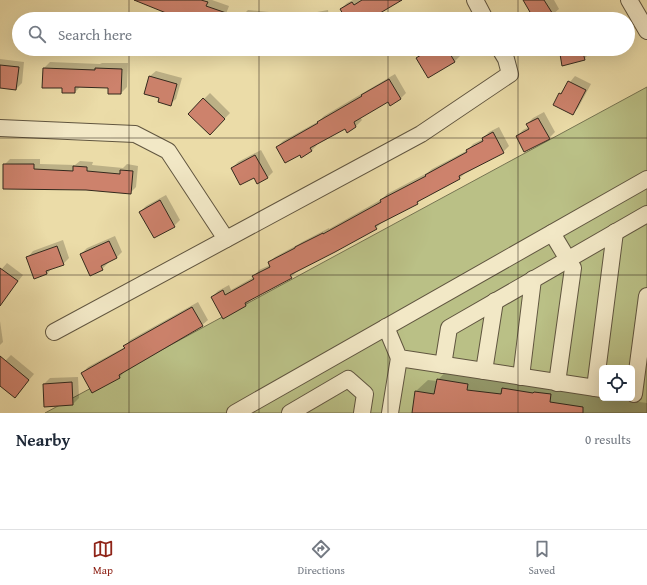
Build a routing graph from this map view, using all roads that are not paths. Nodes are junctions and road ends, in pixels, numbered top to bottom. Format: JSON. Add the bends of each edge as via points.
{"nodes":[{"id":1,"x":475,"y":0,"type":"edge"},
{"id":2,"x":635,"y":2,"type":"edge"},
{"id":3,"x":481,"y":12,"type":"edge"},
{"id":4,"x":647,"y":31,"type":"edge"},
{"id":5,"x":504,"y":56,"type":"edge"},
{"id":6,"x":0,"y":128,"type":"edge"},
{"id":7,"x":647,"y":178,"type":"edge"},
{"id":8,"x":647,"y":214,"type":"edge"},
{"id":9,"x":615,"y":232,"type":"junction"},
{"id":10,"x":552,"y":233,"type":"junction"},
{"id":11,"x":226,"y":239,"type":"junction"},
{"id":12,"x":569,"y":259,"type":"junction"},
{"id":13,"x":533,"y":279,"type":"junction"},
{"id":14,"x":647,"y":296,"type":"edge"},
{"id":15,"x":495,"y":301,"type":"junction"},
{"id":16,"x":386,"y":327,"type":"junction"},
{"id":17,"x":54,"y":332,"type":"dead end"},
{"id":18,"x":399,"y":358,"type":"junction"},
{"id":19,"x":443,"y":365,"type":"junction"},
{"id":20,"x":484,"y":371,"type":"junction"},
{"id":21,"x":521,"y":377,"type":"junction"},
{"id":22,"x":557,"y":383,"type":"junction"},
{"id":23,"x":598,"y":389,"type":"edge"},
{"id":24,"x":638,"y":395,"type":"edge"},
{"id":25,"x":235,"y":413,"type":"edge"},
{"id":26,"x":290,"y":413,"type":"edge"},
{"id":27,"x":362,"y":413,"type":"edge"},
{"id":28,"x":390,"y":413,"type":"edge"}],
"edges":[{"from":1,"to":3,"type":"street"},
{"from":2,"to":4,"type":"street"},
{"from":5,"to":11,"type":"street","via":[[510,74],[421,134]]},
{"from":6,"to":11,"type":"street","via":[[135,134],[168,151]]},
{"from":7,"to":10,"type":"street"},
{"from":8,"to":9,"type":"street"},
{"from":9,"to":12,"type":"street"},
{"from":9,"to":23,"type":"street"},
{"from":10,"to":12,"type":"street"},
{"from":10,"to":16,"type":"street"},
{"from":11,"to":17,"type":"street"},
{"from":12,"to":13,"type":"street"},
{"from":12,"to":22,"type":"street","via":[[573,268]]},
{"from":13,"to":15,"type":"street"},
{"from":13,"to":21,"type":"street"},
{"from":14,"to":24,"type":"street"},
{"from":15,"to":19,"type":"street","via":[[449,328]]},
{"from":15,"to":20,"type":"street"},
{"from":16,"to":18,"type":"street"},
{"from":16,"to":25,"type":"street"},
{"from":18,"to":19,"type":"street"},
{"from":18,"to":28,"type":"street"},
{"from":19,"to":20,"type":"street"},
{"from":20,"to":21,"type":"street"},
{"from":21,"to":22,"type":"street"},
{"from":22,"to":23,"type":"street"},
{"from":26,"to":27,"type":"street","via":[[348,379],[365,394]]}]}
